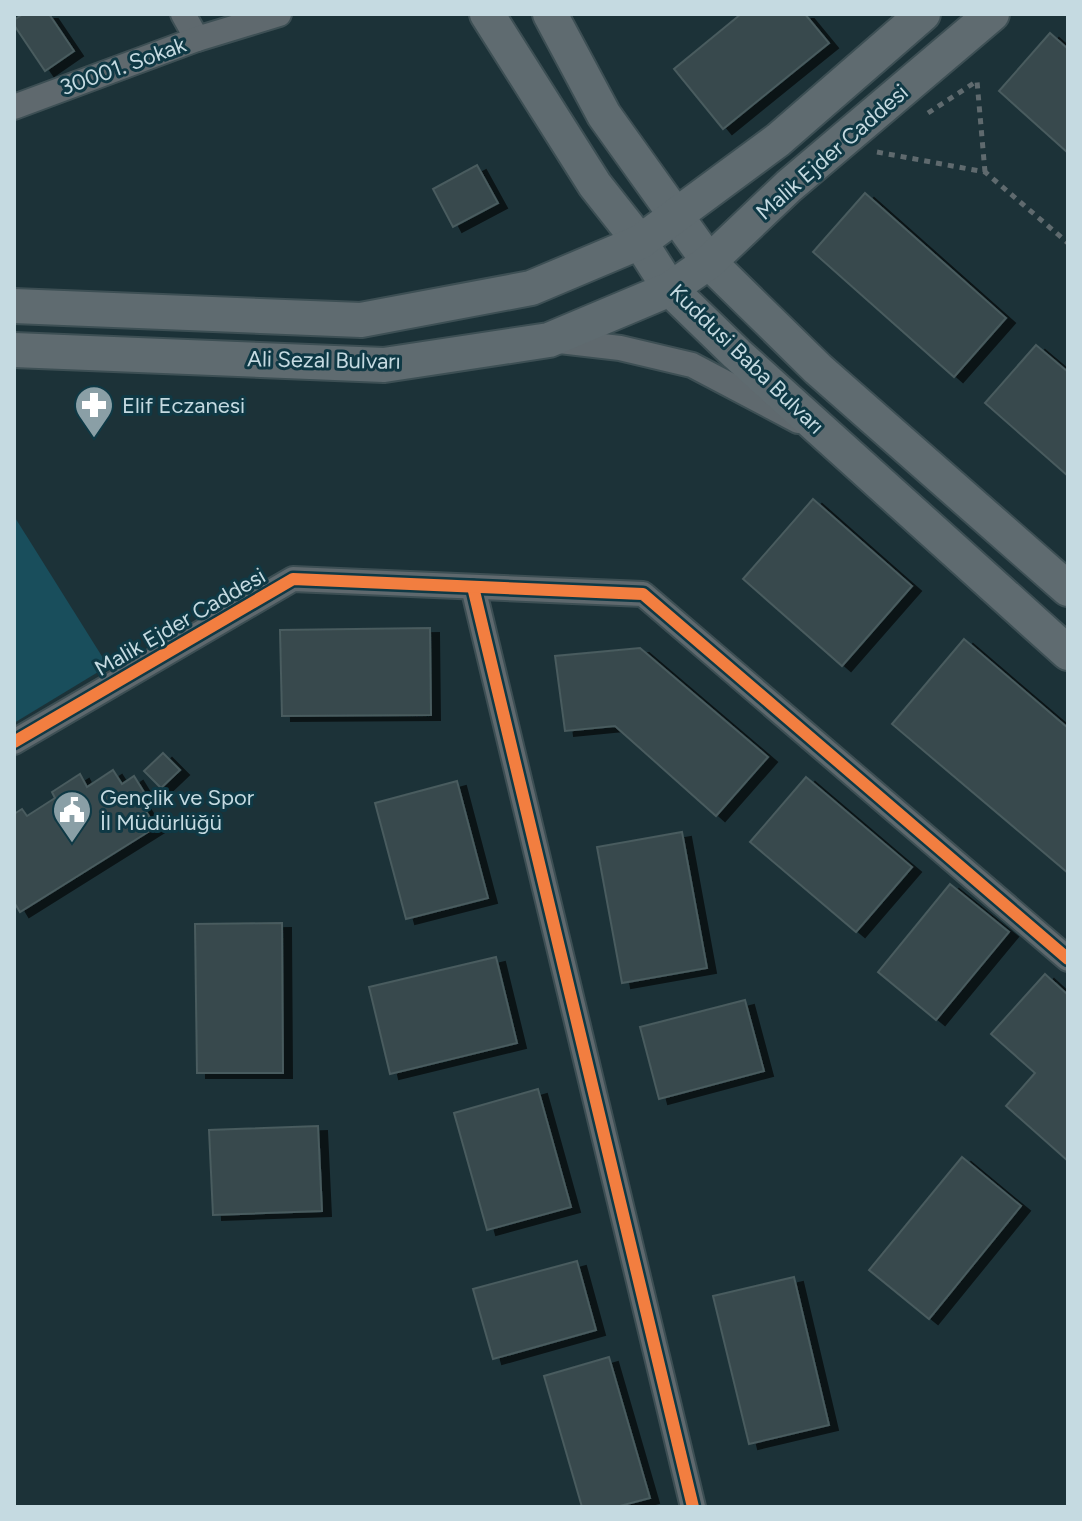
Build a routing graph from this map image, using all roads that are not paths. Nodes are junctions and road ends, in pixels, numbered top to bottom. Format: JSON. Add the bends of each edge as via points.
{"nodes":[{"id":1,"x":183,"y":14,"type":"edge"},
{"id":2,"x":279,"y":14,"type":"edge"},
{"id":3,"x":487,"y":14,"type":"edge"},
{"id":4,"x":550,"y":14,"type":"edge"},
{"id":5,"x":923,"y":14,"type":"edge"},
{"id":6,"x":992,"y":14,"type":"edge"},
{"id":7,"x":197,"y":39,"type":"junction"},
{"id":8,"x":14,"y":107,"type":"edge"},
{"id":9,"x":676,"y":215,"type":"junction"},
{"id":10,"x":640,"y":242,"type":"junction"},
{"id":11,"x":709,"y":262,"type":"junction"},
{"id":12,"x":670,"y":289,"type":"junction"},
{"id":13,"x":14,"y":306,"type":"edge"},
{"id":14,"x":549,"y":340,"type":"junction"},
{"id":15,"x":14,"y":350,"type":"edge"},
{"id":16,"x":828,"y":436,"type":"junction"},
{"id":17,"x":473,"y":587,"type":"junction"},
{"id":18,"x":1068,"y":589,"type":"edge"},
{"id":19,"x":1068,"y":653,"type":"edge"},
{"id":20,"x":14,"y":742,"type":"edge"},
{"id":21,"x":1068,"y":959,"type":"edge"},
{"id":22,"x":693,"y":1507,"type":"edge"}],
"edges":[{"from":1,"to":7,"type":"street"},
{"from":2,"to":7,"type":"street","name":"30001. Sokak"},
{"from":3,"to":10,"type":"main road","name":"Kuddusi Baba Bulvarı","via":[[595,185]]},
{"from":4,"to":9,"type":"main road","name":"Kuddusi Baba Bulvarı","via":[[604,115]]},
{"from":5,"to":9,"type":"main road","name":"Malik Ejder Caddesi","via":[[778,140]]},
{"from":6,"to":11,"type":"main road","name":"Malik Ejder Caddesi","via":[[789,186]]},
{"from":7,"to":8,"type":"street","name":"30001. Sokak"},
{"from":9,"to":10,"type":"main road","name":"Malik Ejder Caddesi"},
{"from":9,"to":11,"type":"main road","name":"Kuddusi Baba Bulvarı"},
{"from":10,"to":12,"type":"main road","name":"Kuddusi Baba Bulvarı"},
{"from":10,"to":13,"type":"main road","name":"Ali Sezal Bulvarı","via":[[531,288],[361,320]]},
{"from":11,"to":12,"type":"main road","name":"Malik Ejder Caddesi"},
{"from":11,"to":18,"type":"main road","name":"Kuddusi Baba Bulvarı","via":[[818,369]]},
{"from":12,"to":14,"type":"main road","name":"Ali Sezal Bulvarı"},
{"from":12,"to":16,"type":"main road","name":"Kuddusi Baba Bulvarı"},
{"from":14,"to":15,"type":"main road","name":"Ali Sezal Bulvarı","via":[[384,365]]},
{"from":14,"to":16,"type":"street","via":[[620,348],[692,365]]},
{"from":16,"to":19,"type":"main road","name":"Kuddusi Baba Bulvarı"},
{"from":17,"to":20,"type":"street","name":"Malik Ejder Caddesi","via":[[293,579]]},
{"from":17,"to":21,"type":"street","name":"Malik Ejder Caddesi","via":[[643,594]]},
{"from":17,"to":22,"type":"street"}]}
